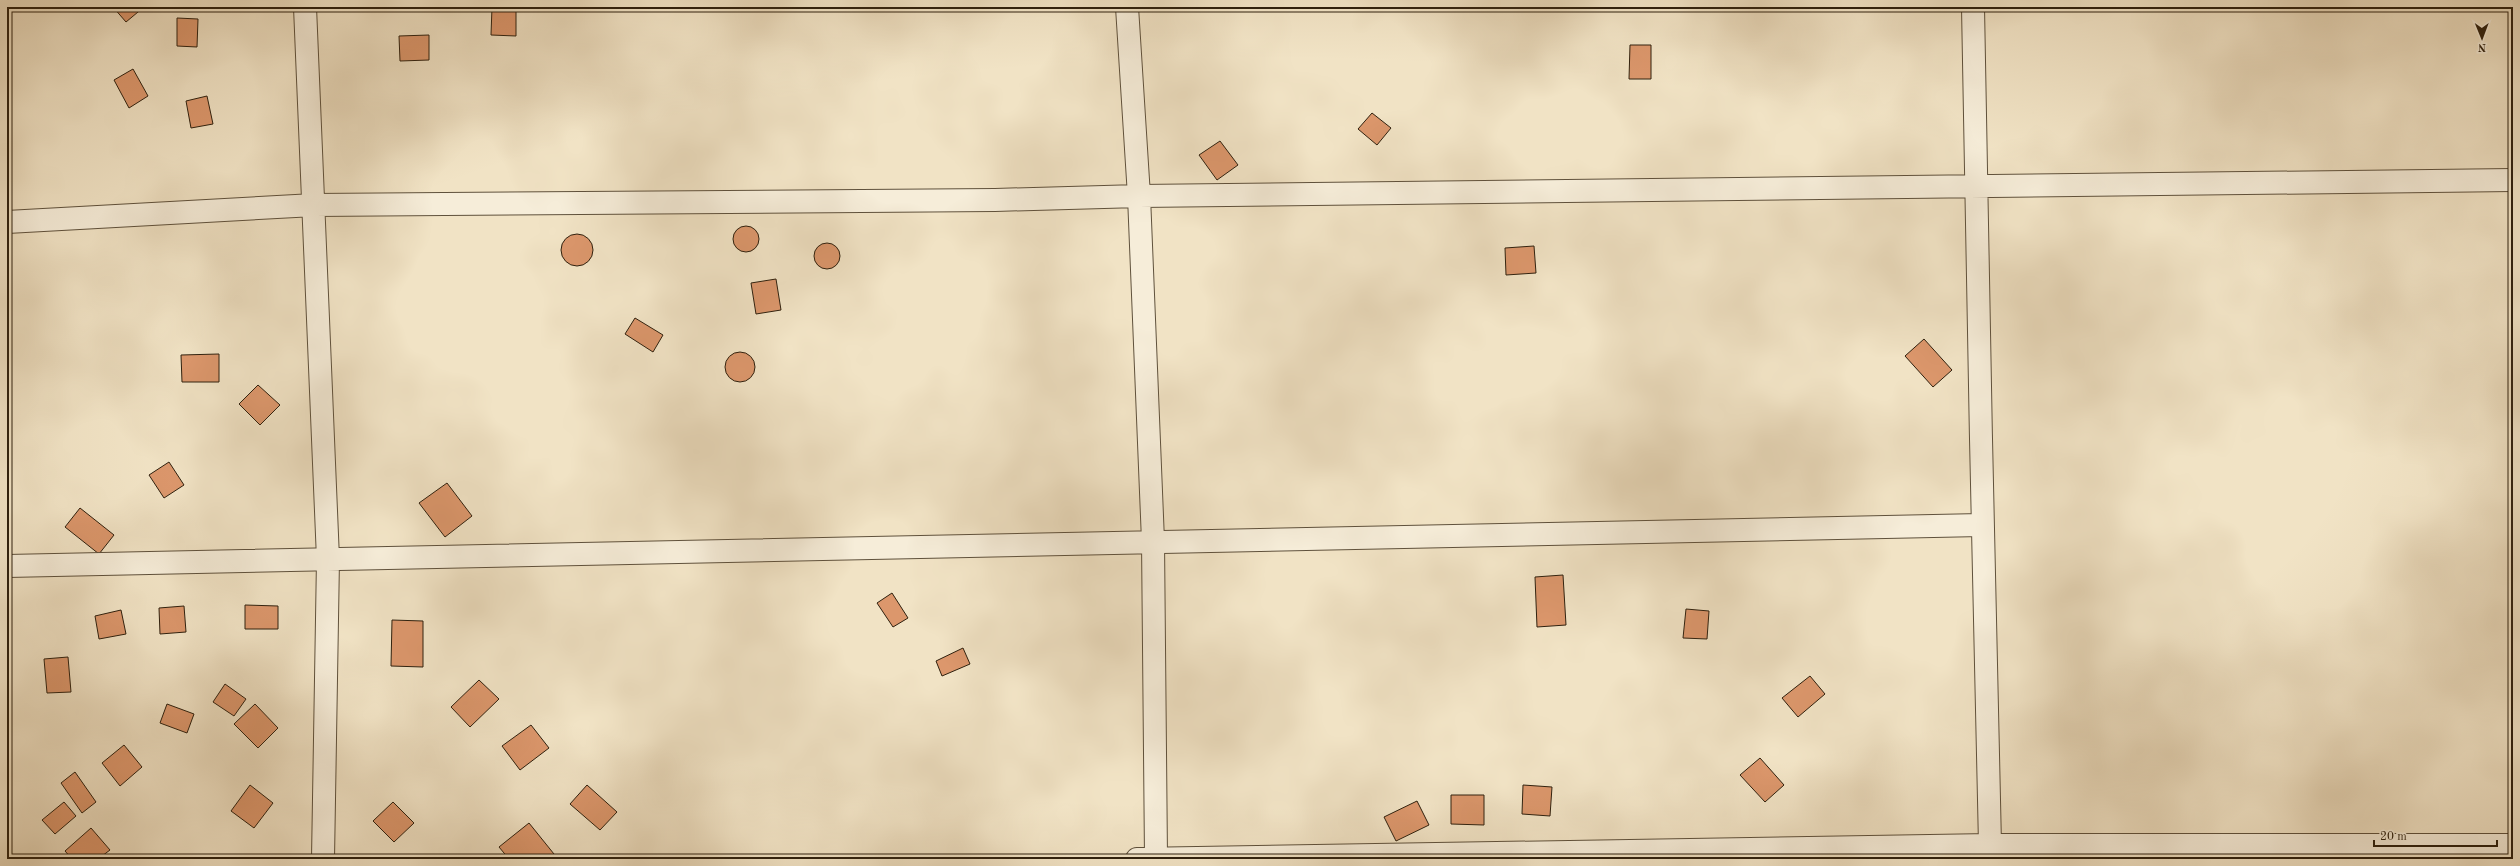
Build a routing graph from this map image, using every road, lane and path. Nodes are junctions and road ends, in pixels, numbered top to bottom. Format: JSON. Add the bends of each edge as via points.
{"nodes":[{"id":1,"x":305,"y":7,"type":"edge"},
{"id":2,"x":1127,"y":7,"type":"edge"},
{"id":3,"x":1973,"y":7,"type":"edge"},
{"id":4,"x":2513,"y":180,"type":"edge"},
{"id":5,"x":1977,"y":187,"type":"junction"},
{"id":6,"x":1139,"y":196,"type":"junction"},
{"id":7,"x":314,"y":205,"type":"junction"},
{"id":8,"x":7,"y":222,"type":"edge"},
{"id":9,"x":1981,"y":525,"type":"junction"},
{"id":10,"x":1153,"y":540,"type":"junction"},
{"id":11,"x":328,"y":559,"type":"junction"},
{"id":12,"x":7,"y":566,"type":"edge"},
{"id":13,"x":2513,"y":845,"type":"edge"},
{"id":14,"x":1986,"y":852,"type":"edge"},
{"id":15,"x":1146,"y":858,"type":"edge"},
{"id":16,"x":323,"y":859,"type":"edge"}],
"edges":[{"from":1,"to":7,"type":"street"},
{"from":2,"to":6,"type":"street"},
{"from":3,"to":5,"type":"street"},
{"from":4,"to":5,"type":"street"},
{"from":5,"to":6,"type":"street"},
{"from":5,"to":9,"type":"street"},
{"from":6,"to":7,"type":"street","via":[[987,200]]},
{"from":6,"to":10,"type":"street"},
{"from":7,"to":8,"type":"street"},
{"from":7,"to":11,"type":"street"},
{"from":9,"to":10,"type":"street"},
{"from":9,"to":14,"type":"street"},
{"from":10,"to":11,"type":"street"},
{"from":10,"to":15,"type":"street"},
{"from":11,"to":12,"type":"street"},
{"from":11,"to":16,"type":"street"},
{"from":13,"to":14,"type":"street"},
{"from":14,"to":15,"type":"street"}]}
